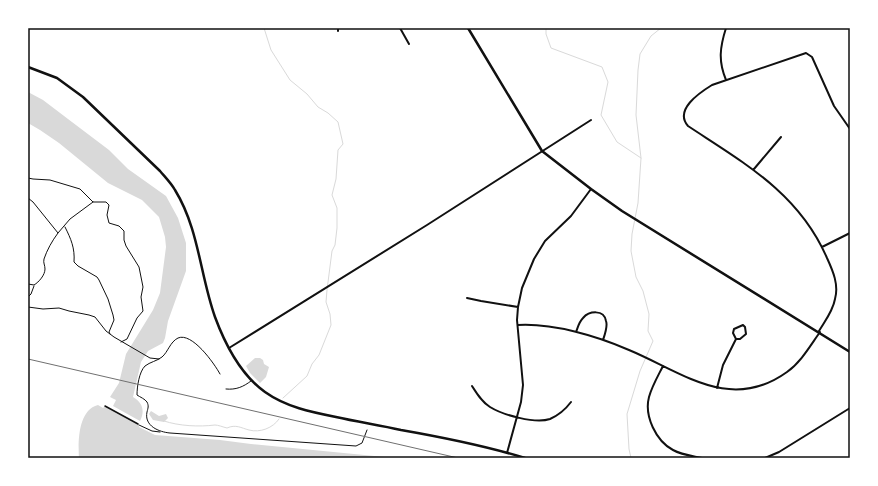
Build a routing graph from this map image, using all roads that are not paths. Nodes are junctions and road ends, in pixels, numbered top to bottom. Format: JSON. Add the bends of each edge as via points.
{"nodes":[{"id":1,"x":338,"y":28,"type":"edge"},
{"id":2,"x":400,"y":28,"type":"edge"},
{"id":3,"x":468,"y":28,"type":"edge"},
{"id":4,"x":726,"y":28,"type":"edge"},
{"id":5,"x":338,"y":32,"type":"dead end"},
{"id":6,"x":409,"y":44,"type":"dead end"},
{"id":7,"x":28,"y":67,"type":"edge"},
{"id":8,"x":726,"y":80,"type":"junction"},
{"id":9,"x":591,"y":120,"type":"dead end"},
{"id":10,"x":850,"y":129,"type":"edge"},
{"id":11,"x":781,"y":137,"type":"dead end"},
{"id":12,"x":542,"y":151,"type":"junction"},
{"id":13,"x":754,"y":169,"type":"junction"},
{"id":14,"x":591,"y":190,"type":"junction"},
{"id":15,"x":850,"y":233,"type":"edge"},
{"id":16,"x":822,"y":247,"type":"junction"},
{"id":17,"x":467,"y":298,"type":"dead end"},
{"id":18,"x":518,"y":307,"type":"junction"},
{"id":19,"x":518,"y":325,"type":"junction"},
{"id":20,"x":576,"y":332,"type":"junction"},
{"id":21,"x":819,"y":332,"type":"junction"},
{"id":22,"x":736,"y":339,"type":"junction"},
{"id":23,"x":603,"y":340,"type":"junction"},
{"id":24,"x":229,"y":348,"type":"junction"},
{"id":25,"x":850,"y":352,"type":"edge"},
{"id":26,"x":663,"y":366,"type":"junction"},
{"id":27,"x":252,"y":380,"type":"junction"},
{"id":28,"x":472,"y":386,"type":"dead end"},
{"id":29,"x":717,"y":388,"type":"junction"},
{"id":30,"x":226,"y":389,"type":"dead end"},
{"id":31,"x":571,"y":402,"type":"dead end"},
{"id":32,"x":105,"y":406,"type":"dead end"},
{"id":33,"x":850,"y":408,"type":"edge"},
{"id":34,"x":517,"y":416,"type":"junction"},
{"id":35,"x":139,"y":424,"type":"road end"},
{"id":36,"x":507,"y":453,"type":"junction"},
{"id":37,"x":525,"y":458,"type":"edge"},
{"id":38,"x":702,"y":458,"type":"edge"},
{"id":39,"x":765,"y":458,"type":"edge"}],
"edges":[{"from":1,"to":5,"type":"street"},
{"from":2,"to":6,"type":"street"},
{"from":3,"to":12,"type":"street"},
{"from":4,"to":8,"type":"street","via":[[720,58]]},
{"from":7,"to":24,"type":"street","via":[[57,78],[83,97],[170,183],[181,201],[193,233],[210,302]]},
{"from":8,"to":10,"type":"street","via":[[804,53],[809,54],[834,106]]},
{"from":8,"to":13,"type":"street","via":[[701,92],[683,113],[683,119],[688,126]]},
{"from":9,"to":12,"type":"street"},
{"from":11,"to":13,"type":"street"},
{"from":12,"to":14,"type":"street"},
{"from":12,"to":24,"type":"street"},
{"from":13,"to":16,"type":"street","via":[[792,205]]},
{"from":14,"to":18,"type":"street","via":[[571,216],[545,241],[522,288]]},
{"from":14,"to":21,"type":"street"},
{"from":15,"to":16,"type":"street"},
{"from":16,"to":21,"type":"street","via":[[836,281],[836,298]]},
{"from":17,"to":18,"type":"street"},
{"from":18,"to":19,"type":"street"},
{"from":19,"to":20,"type":"street","via":[[541,325]]},
{"from":19,"to":34,"type":"street","via":[[523,385]]},
{"from":20,"to":23,"type":"street"},
{"from":20,"to":23,"type":"street","via":[[587,314],[600,313],[606,321]]},
{"from":21,"to":25,"type":"street"},
{"from":21,"to":29,"type":"street","via":[[794,367],[775,379],[761,386],[746,389]]},
{"from":22,"to":22,"type":"street","via":[[734,328],[743,325],[746,334]]},
{"from":22,"to":29,"type":"street","via":[[723,365]]},
{"from":23,"to":26,"type":"street"},
{"from":24,"to":27,"type":"street"},
{"from":26,"to":29,"type":"street"},
{"from":26,"to":38,"type":"street","via":[[649,398],[651,425],[672,450]]},
{"from":27,"to":30,"type":"lane","via":[[241,388]]},
{"from":27,"to":36,"type":"street","via":[[271,396],[298,408]]},
{"from":28,"to":34,"type":"street","via":[[477,395],[490,407]]},
{"from":31,"to":34,"type":"street","via":[[562,413],[548,420],[530,420]]},
{"from":32,"to":35,"type":"street"},
{"from":33,"to":39,"type":"street"},
{"from":34,"to":36,"type":"street"},
{"from":36,"to":37,"type":"street"}]}
